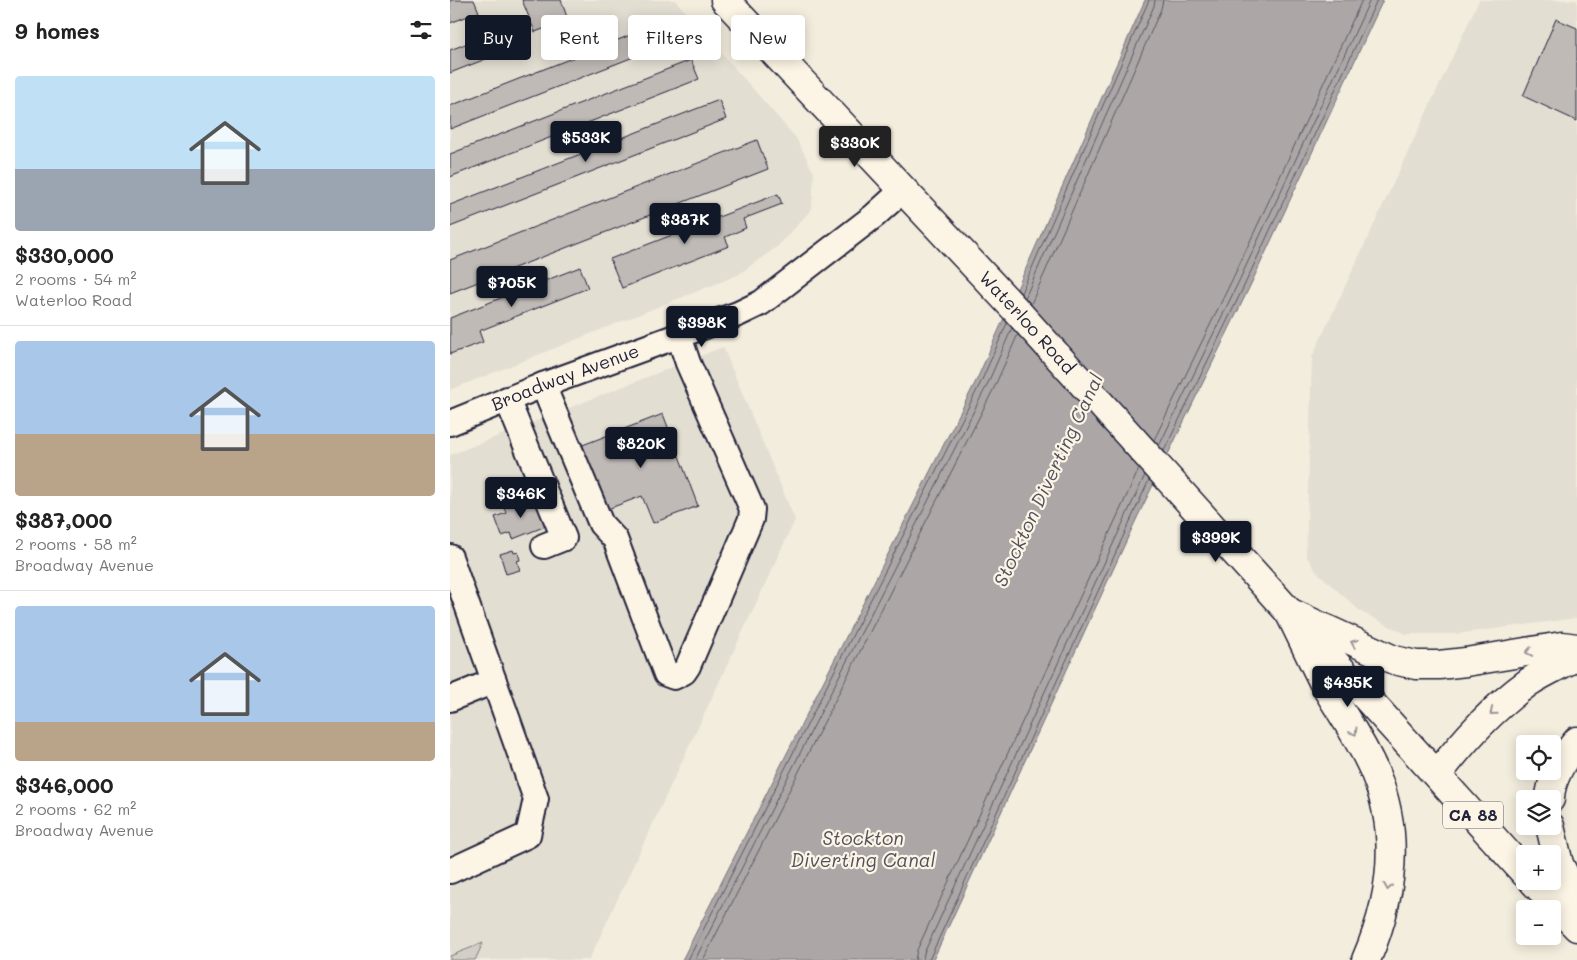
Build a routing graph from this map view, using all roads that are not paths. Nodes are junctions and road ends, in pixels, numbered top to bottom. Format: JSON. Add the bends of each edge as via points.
{"nodes":[{"id":1,"x":725,"y":0,"type":"edge"},
{"id":2,"x":904,"y":189,"type":"junction"},
{"id":3,"x":678,"y":336,"type":"junction"},
{"id":4,"x":543,"y":385,"type":"junction"},
{"id":5,"x":507,"y":399,"type":"junction"},
{"id":6,"x":450,"y":423,"type":"edge"},
{"id":7,"x":544,"y":546,"type":"dead end"},
{"id":8,"x":450,"y":557,"type":"edge"},
{"id":9,"x":1290,"y":612,"type":"junction"},
{"id":10,"x":1577,"y":648,"type":"edge"},
{"id":11,"x":1577,"y":656,"type":"edge"},
{"id":12,"x":494,"y":681,"type":"junction"},
{"id":13,"x":450,"y":699,"type":"edge"},
{"id":14,"x":1577,"y":741,"type":"edge"},
{"id":15,"x":1437,"y":775,"type":"junction"},
{"id":16,"x":1551,"y":790,"type":"edge"},
{"id":17,"x":1552,"y":835,"type":"edge"},
{"id":18,"x":1516,"y":863,"type":"edge"},
{"id":19,"x":450,"y":870,"type":"edge"},
{"id":20,"x":1542,"y":890,"type":"edge"},
{"id":21,"x":1577,"y":900,"type":"edge"},
{"id":22,"x":1577,"y":927,"type":"edge"},
{"id":23,"x":1366,"y":960,"type":"edge"}],
"edges":[{"from":1,"to":2,"type":"main road","name":"Waterloo Road"},
{"from":2,"to":3,"type":"street","name":"Broadway Avenue","via":[[761,303]]},
{"from":2,"to":9,"type":"main road","name":"Waterloo Road"},
{"from":3,"to":4,"type":"street","name":"Broadway Avenue"},
{"from":3,"to":4,"type":"street","via":[[752,509],[751,519],[688,666],[674,677],[666,674],[615,539],[601,524]]},
{"from":4,"to":5,"type":"street","name":"Broadway Avenue"},
{"from":5,"to":6,"type":"street","name":"Broadway Avenue"},
{"from":5,"to":7,"type":"street","via":[[564,538]]},
{"from":8,"to":12,"type":"street"},
{"from":10,"to":9,"type":"main road","one_way":true,"via":[[1562,646],[1439,666],[1416,665],[1394,660]]},
{"from":9,"to":15,"type":"main road","name":"Waterloo Road"},
{"from":9,"to":23,"type":"main road","one_way":true,"via":[[1325,686],[1360,743],[1385,804],[1390,829],[1390,881],[1385,910]]},
{"from":11,"to":15,"type":"main road","one_way":true,"via":[[1530,681],[1485,718]]},
{"from":12,"to":13,"type":"street"},
{"from":12,"to":19,"type":"street","via":[[536,799],[528,835]]},
{"from":14,"to":16,"type":"main road","via":[[1557,773]]},
{"from":15,"to":18,"type":"main road","name":"Waterloo Road","number":"CA 88"},
{"from":17,"to":21,"type":"main road","via":[[1559,864]]},
{"from":20,"to":22,"type":"main road"}]}
